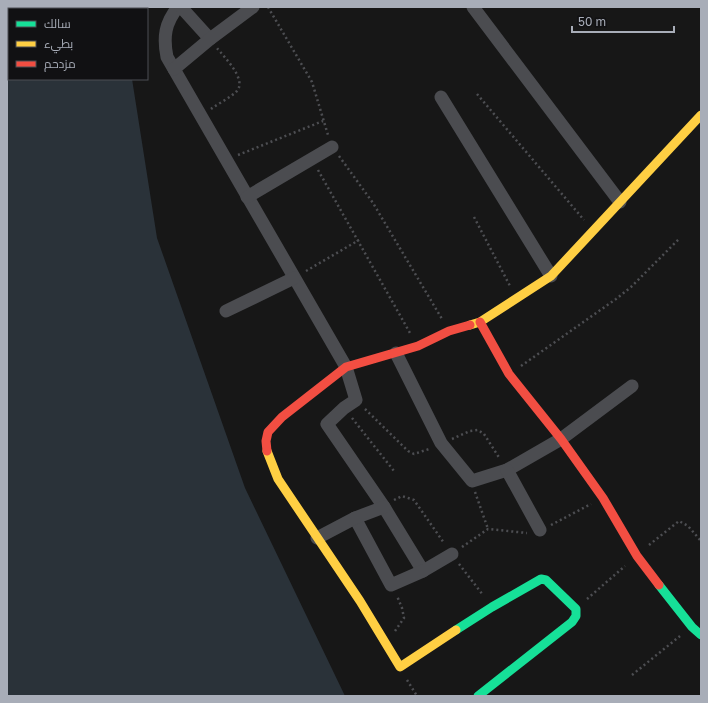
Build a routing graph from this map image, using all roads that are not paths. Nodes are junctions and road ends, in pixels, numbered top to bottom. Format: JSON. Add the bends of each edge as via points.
{"nodes":[{"id":1,"x":178,"y":7,"type":"edge"},
{"id":2,"x":181,"y":7,"type":"edge"},
{"id":3,"x":253,"y":7,"type":"edge"},
{"id":4,"x":473,"y":7,"type":"edge"},
{"id":5,"x":210,"y":39,"type":"junction"},
{"id":6,"x":174,"y":69,"type":"junction"},
{"id":7,"x":441,"y":97,"type":"dead end"},
{"id":8,"x":701,"y":114,"type":"edge"},
{"id":9,"x":332,"y":147,"type":"road end"},
{"id":10,"x":247,"y":197,"type":"junction"},
{"id":11,"x":620,"y":202,"type":"junction"},
{"id":12,"x":551,"y":276,"type":"junction"},
{"id":13,"x":294,"y":278,"type":"junction"},
{"id":14,"x":226,"y":311,"type":"dead end"},
{"id":15,"x":480,"y":322,"type":"junction"},
{"id":16,"x":396,"y":353,"type":"junction"},
{"id":17,"x":346,"y":368,"type":"junction"},
{"id":18,"x":632,"y":386,"type":"dead end"},
{"id":19,"x":561,"y":439,"type":"junction"},
{"id":20,"x":507,"y":470,"type":"junction"},
{"id":21,"x":384,"y":507,"type":"junction"},
{"id":22,"x":355,"y":518,"type":"junction"},
{"id":23,"x":540,"y":530,"type":"road end"},
{"id":24,"x":317,"y":538,"type":"junction"},
{"id":25,"x":452,"y":554,"type":"road end"},
{"id":26,"x":424,"y":571,"type":"junction"},
{"id":27,"x":701,"y":635,"type":"edge"},
{"id":28,"x":478,"y":696,"type":"edge"}],
"edges":[{"from":1,"to":6,"type":"street","via":[[171,16],[164,43]]},
{"from":2,"to":5,"type":"street"},
{"from":3,"to":5,"type":"street"},
{"from":4,"to":11,"type":"street"},
{"from":5,"to":6,"type":"street"},
{"from":6,"to":10,"type":"street"},
{"from":7,"to":12,"type":"street"},
{"from":8,"to":11,"type":"street"},
{"from":9,"to":10,"type":"street"},
{"from":10,"to":13,"type":"street"},
{"from":11,"to":12,"type":"street"},
{"from":12,"to":15,"type":"street"},
{"from":13,"to":14,"type":"street"},
{"from":13,"to":17,"type":"street"},
{"from":15,"to":16,"type":"street","via":[[449,331]]},
{"from":15,"to":19,"type":"street","via":[[509,374]]},
{"from":16,"to":17,"type":"street"},
{"from":16,"to":20,"type":"street","via":[[442,444],[472,481]]},
{"from":17,"to":21,"type":"street","via":[[356,400],[327,424]]},
{"from":17,"to":24,"type":"street","via":[[282,417],[268,432],[266,441],[278,479]]},
{"from":18,"to":19,"type":"street"},
{"from":19,"to":20,"type":"street"},
{"from":19,"to":27,"type":"street","via":[[603,498],[637,556]]},
{"from":20,"to":23,"type":"street"},
{"from":21,"to":22,"type":"street"},
{"from":21,"to":26,"type":"street"},
{"from":22,"to":24,"type":"street"},
{"from":22,"to":26,"type":"street","via":[[391,585]]},
{"from":24,"to":28,"type":"street","via":[[360,601],[400,667],[492,607],[543,579],[576,609],[575,620]]},
{"from":25,"to":26,"type":"street"}]}
